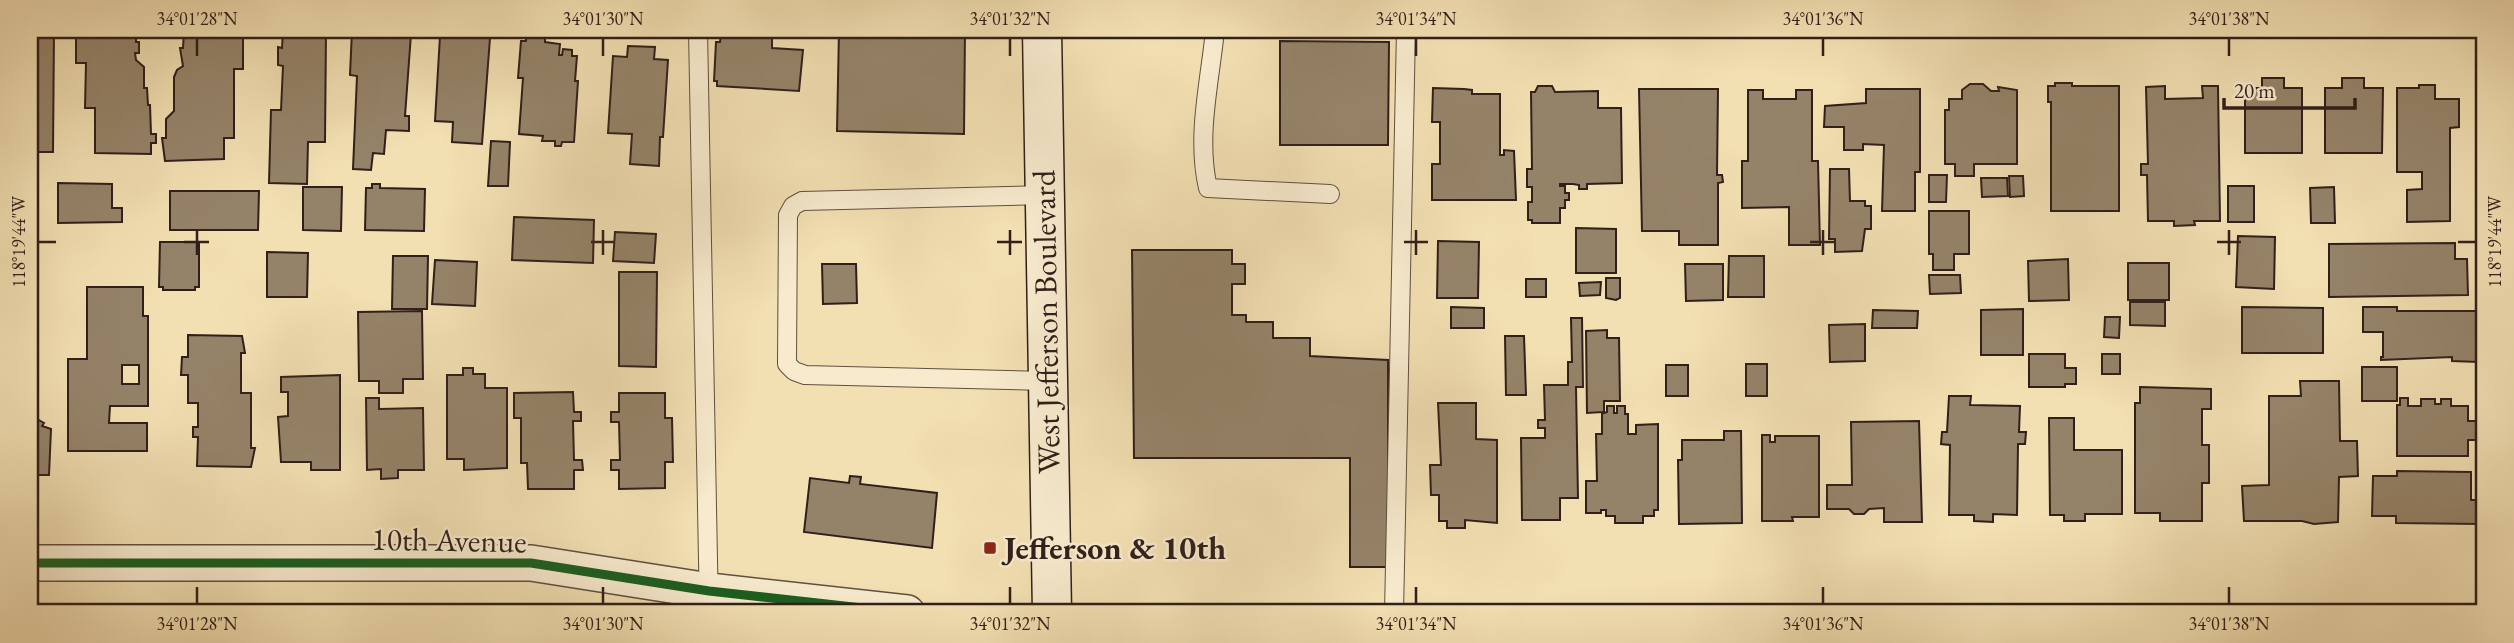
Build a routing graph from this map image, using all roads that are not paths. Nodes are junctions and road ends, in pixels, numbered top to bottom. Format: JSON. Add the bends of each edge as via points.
{"nodes":[{"id":1,"x":698,"y":30,"type":"edge"},
{"id":2,"x":1042,"y":30,"type":"edge"},
{"id":3,"x":1215,"y":30,"type":"edge"},
{"id":4,"x":1406,"y":30,"type":"edge"},
{"id":5,"x":1330,"y":194,"type":"dead end"},
{"id":6,"x":1044,"y":195,"type":"junction"},
{"id":7,"x":1047,"y":381,"type":"junction"},
{"id":8,"x":30,"y":563,"type":"edge"},
{"id":9,"x":709,"y":602,"type":"edge"},
{"id":10,"x":907,"y":613,"type":"edge"},
{"id":11,"x":1052,"y":613,"type":"edge"},
{"id":12,"x":1394,"y":613,"type":"edge"}],
"edges":[{"from":1,"to":9,"type":"lane"},
{"from":2,"to":6,"type":"main road","name":"West Jefferson Boulevard"},
{"from":3,"to":5,"type":"lane","via":[[1204,134],[1208,188]]},
{"from":4,"to":12,"type":"lane"},
{"from":6,"to":7,"type":"main road","name":"West Jefferson Boulevard"},
{"from":6,"to":7,"type":"lane","via":[[802,201],[793,206],[788,215],[787,363],[794,372],[805,375]]},
{"from":7,"to":11,"type":"main road","name":"West Jefferson Boulevard"},
{"from":8,"to":9,"type":"street","name":"10th Avenue","via":[[531,563]]},
{"from":9,"to":10,"type":"street","name":"10th Avenue"}]}
